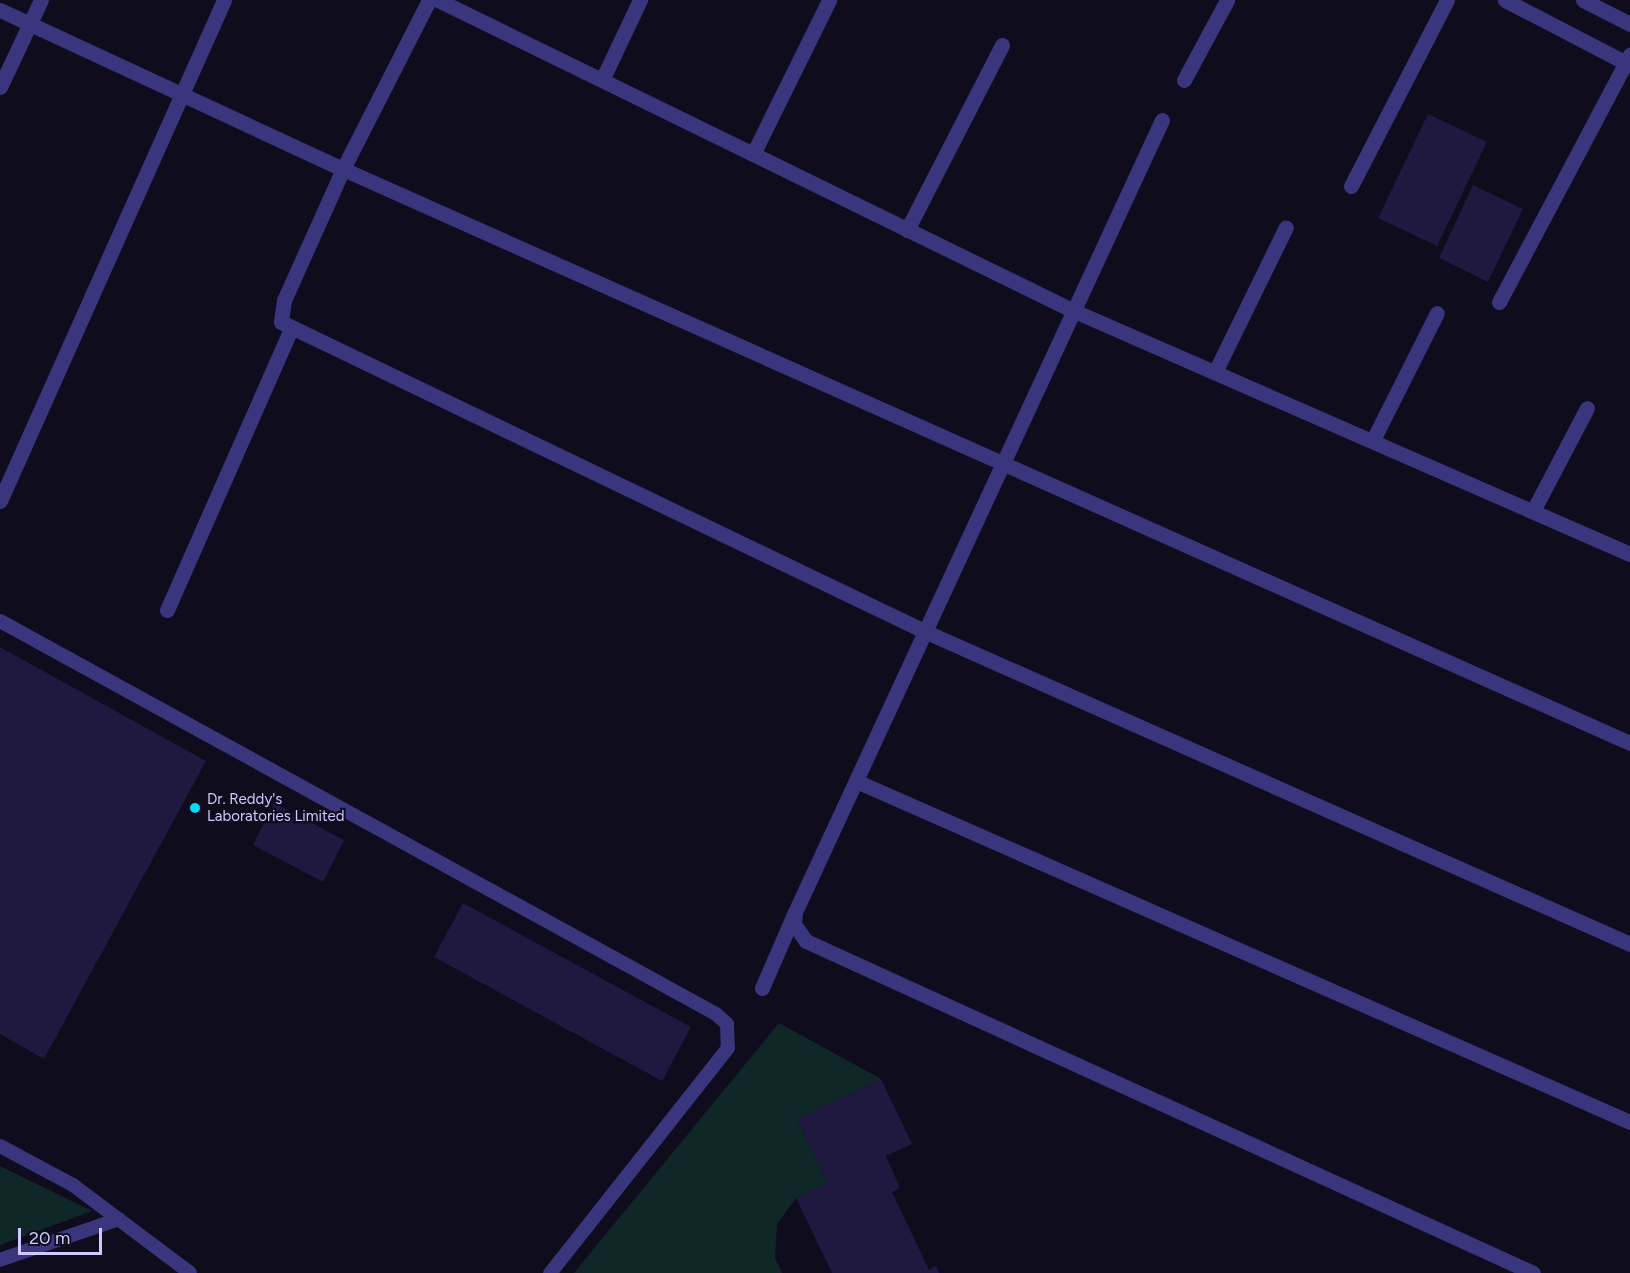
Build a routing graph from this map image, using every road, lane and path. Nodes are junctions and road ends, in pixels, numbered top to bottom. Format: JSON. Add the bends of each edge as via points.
{"nodes":[{"id":1,"x":41,"y":0,"type":"edge"},
{"id":2,"x":224,"y":0,"type":"edge"},
{"id":3,"x":429,"y":0,"type":"edge"},
{"id":4,"x":438,"y":0,"type":"edge"},
{"id":5,"x":640,"y":0,"type":"edge"},
{"id":6,"x":829,"y":0,"type":"edge"},
{"id":7,"x":1227,"y":0,"type":"edge"},
{"id":8,"x":1447,"y":0,"type":"edge"},
{"id":9,"x":1505,"y":0,"type":"edge"},
{"id":10,"x":1584,"y":0,"type":"edge"},
{"id":11,"x":0,"y":10,"type":"edge"},
{"id":12,"x":30,"y":24,"type":"junction"},
{"id":13,"x":1630,"y":24,"type":"edge"},
{"id":14,"x":1002,"y":45,"type":"dead end"},
{"id":15,"x":1628,"y":61,"type":"edge"},
{"id":16,"x":602,"y":80,"type":"junction"},
{"id":17,"x":1184,"y":80,"type":"dead end"},
{"id":18,"x":0,"y":87,"type":"edge"},
{"id":19,"x":182,"y":93,"type":"junction"},
{"id":20,"x":1162,"y":120,"type":"dead end"},
{"id":21,"x":753,"y":154,"type":"junction"},
{"id":22,"x":343,"y":169,"type":"junction"},
{"id":23,"x":1351,"y":186,"type":"dead end"},
{"id":24,"x":1286,"y":227,"type":"dead end"},
{"id":25,"x":908,"y":230,"type":"junction"},
{"id":26,"x":1499,"y":302,"type":"dead end"},
{"id":27,"x":1072,"y":310,"type":"junction"},
{"id":28,"x":1437,"y":313,"type":"dead end"},
{"id":29,"x":291,"y":329,"type":"junction"},
{"id":30,"x":1215,"y":372,"type":"junction"},
{"id":31,"x":1587,"y":408,"type":"dead end"},
{"id":32,"x":1373,"y":440,"type":"junction"},
{"id":33,"x":1000,"y":464,"type":"junction"},
{"id":34,"x":0,"y":501,"type":"edge"},
{"id":35,"x":1534,"y":509,"type":"junction"},
{"id":36,"x":1630,"y":554,"type":"edge"},
{"id":37,"x":167,"y":610,"type":"dead end"},
{"id":38,"x":0,"y":621,"type":"edge"},
{"id":39,"x":924,"y":631,"type":"junction"},
{"id":40,"x":1630,"y":743,"type":"edge"},
{"id":41,"x":856,"y":781,"type":"junction"},
{"id":42,"x":795,"y":912,"type":"junction"},
{"id":43,"x":1630,"y":944,"type":"edge"},
{"id":44,"x":762,"y":988,"type":"dead end"},
{"id":45,"x":1630,"y":1122,"type":"edge"},
{"id":46,"x":0,"y":1146,"type":"edge"},
{"id":47,"x":119,"y":1219,"type":"junction"},
{"id":48,"x":0,"y":1260,"type":"edge"},
{"id":49,"x":190,"y":1273,"type":"edge"},
{"id":50,"x":550,"y":1273,"type":"edge"},
{"id":51,"x":1533,"y":1273,"type":"edge"}],
"edges":[{"from":1,"to":12,"type":"street"},
{"from":2,"to":19,"type":"street"},
{"from":3,"to":22,"type":"street"},
{"from":4,"to":16,"type":"street"},
{"from":5,"to":16,"type":"street"},
{"from":6,"to":21,"type":"street"},
{"from":7,"to":17,"type":"street"},
{"from":8,"to":23,"type":"street"},
{"from":9,"to":15,"type":"street"},
{"from":10,"to":13,"type":"street"},
{"from":11,"to":12,"type":"street"},
{"from":12,"to":18,"type":"street"},
{"from":12,"to":19,"type":"street"},
{"from":14,"to":25,"type":"street"},
{"from":15,"to":26,"type":"street"},
{"from":16,"to":21,"type":"street"},
{"from":19,"to":22,"type":"street"},
{"from":19,"to":34,"type":"street"},
{"from":20,"to":27,"type":"street"},
{"from":21,"to":25,"type":"street"},
{"from":22,"to":29,"type":"street","via":[[280,310],[281,322]]},
{"from":22,"to":33,"type":"street"},
{"from":24,"to":30,"type":"street"},
{"from":25,"to":27,"type":"street"},
{"from":27,"to":30,"type":"street"},
{"from":27,"to":33,"type":"street"},
{"from":28,"to":32,"type":"street"},
{"from":29,"to":37,"type":"street"},
{"from":29,"to":39,"type":"street"},
{"from":30,"to":32,"type":"street"},
{"from":31,"to":35,"type":"street"},
{"from":32,"to":35,"type":"street"},
{"from":33,"to":39,"type":"street"},
{"from":33,"to":40,"type":"street"},
{"from":35,"to":36,"type":"street"},
{"from":38,"to":50,"type":"lane","via":[[716,1014],[727,1024],[728,1048]]},
{"from":39,"to":41,"type":"street"},
{"from":39,"to":43,"type":"street"},
{"from":41,"to":42,"type":"street"},
{"from":41,"to":45,"type":"street"},
{"from":42,"to":44,"type":"street"},
{"from":42,"to":51,"type":"street","via":[[798,933],[806,940]]},
{"from":46,"to":47,"type":"lane","via":[[43,1166]]},
{"from":47,"to":48,"type":"lane"},
{"from":47,"to":49,"type":"lane"}]}
